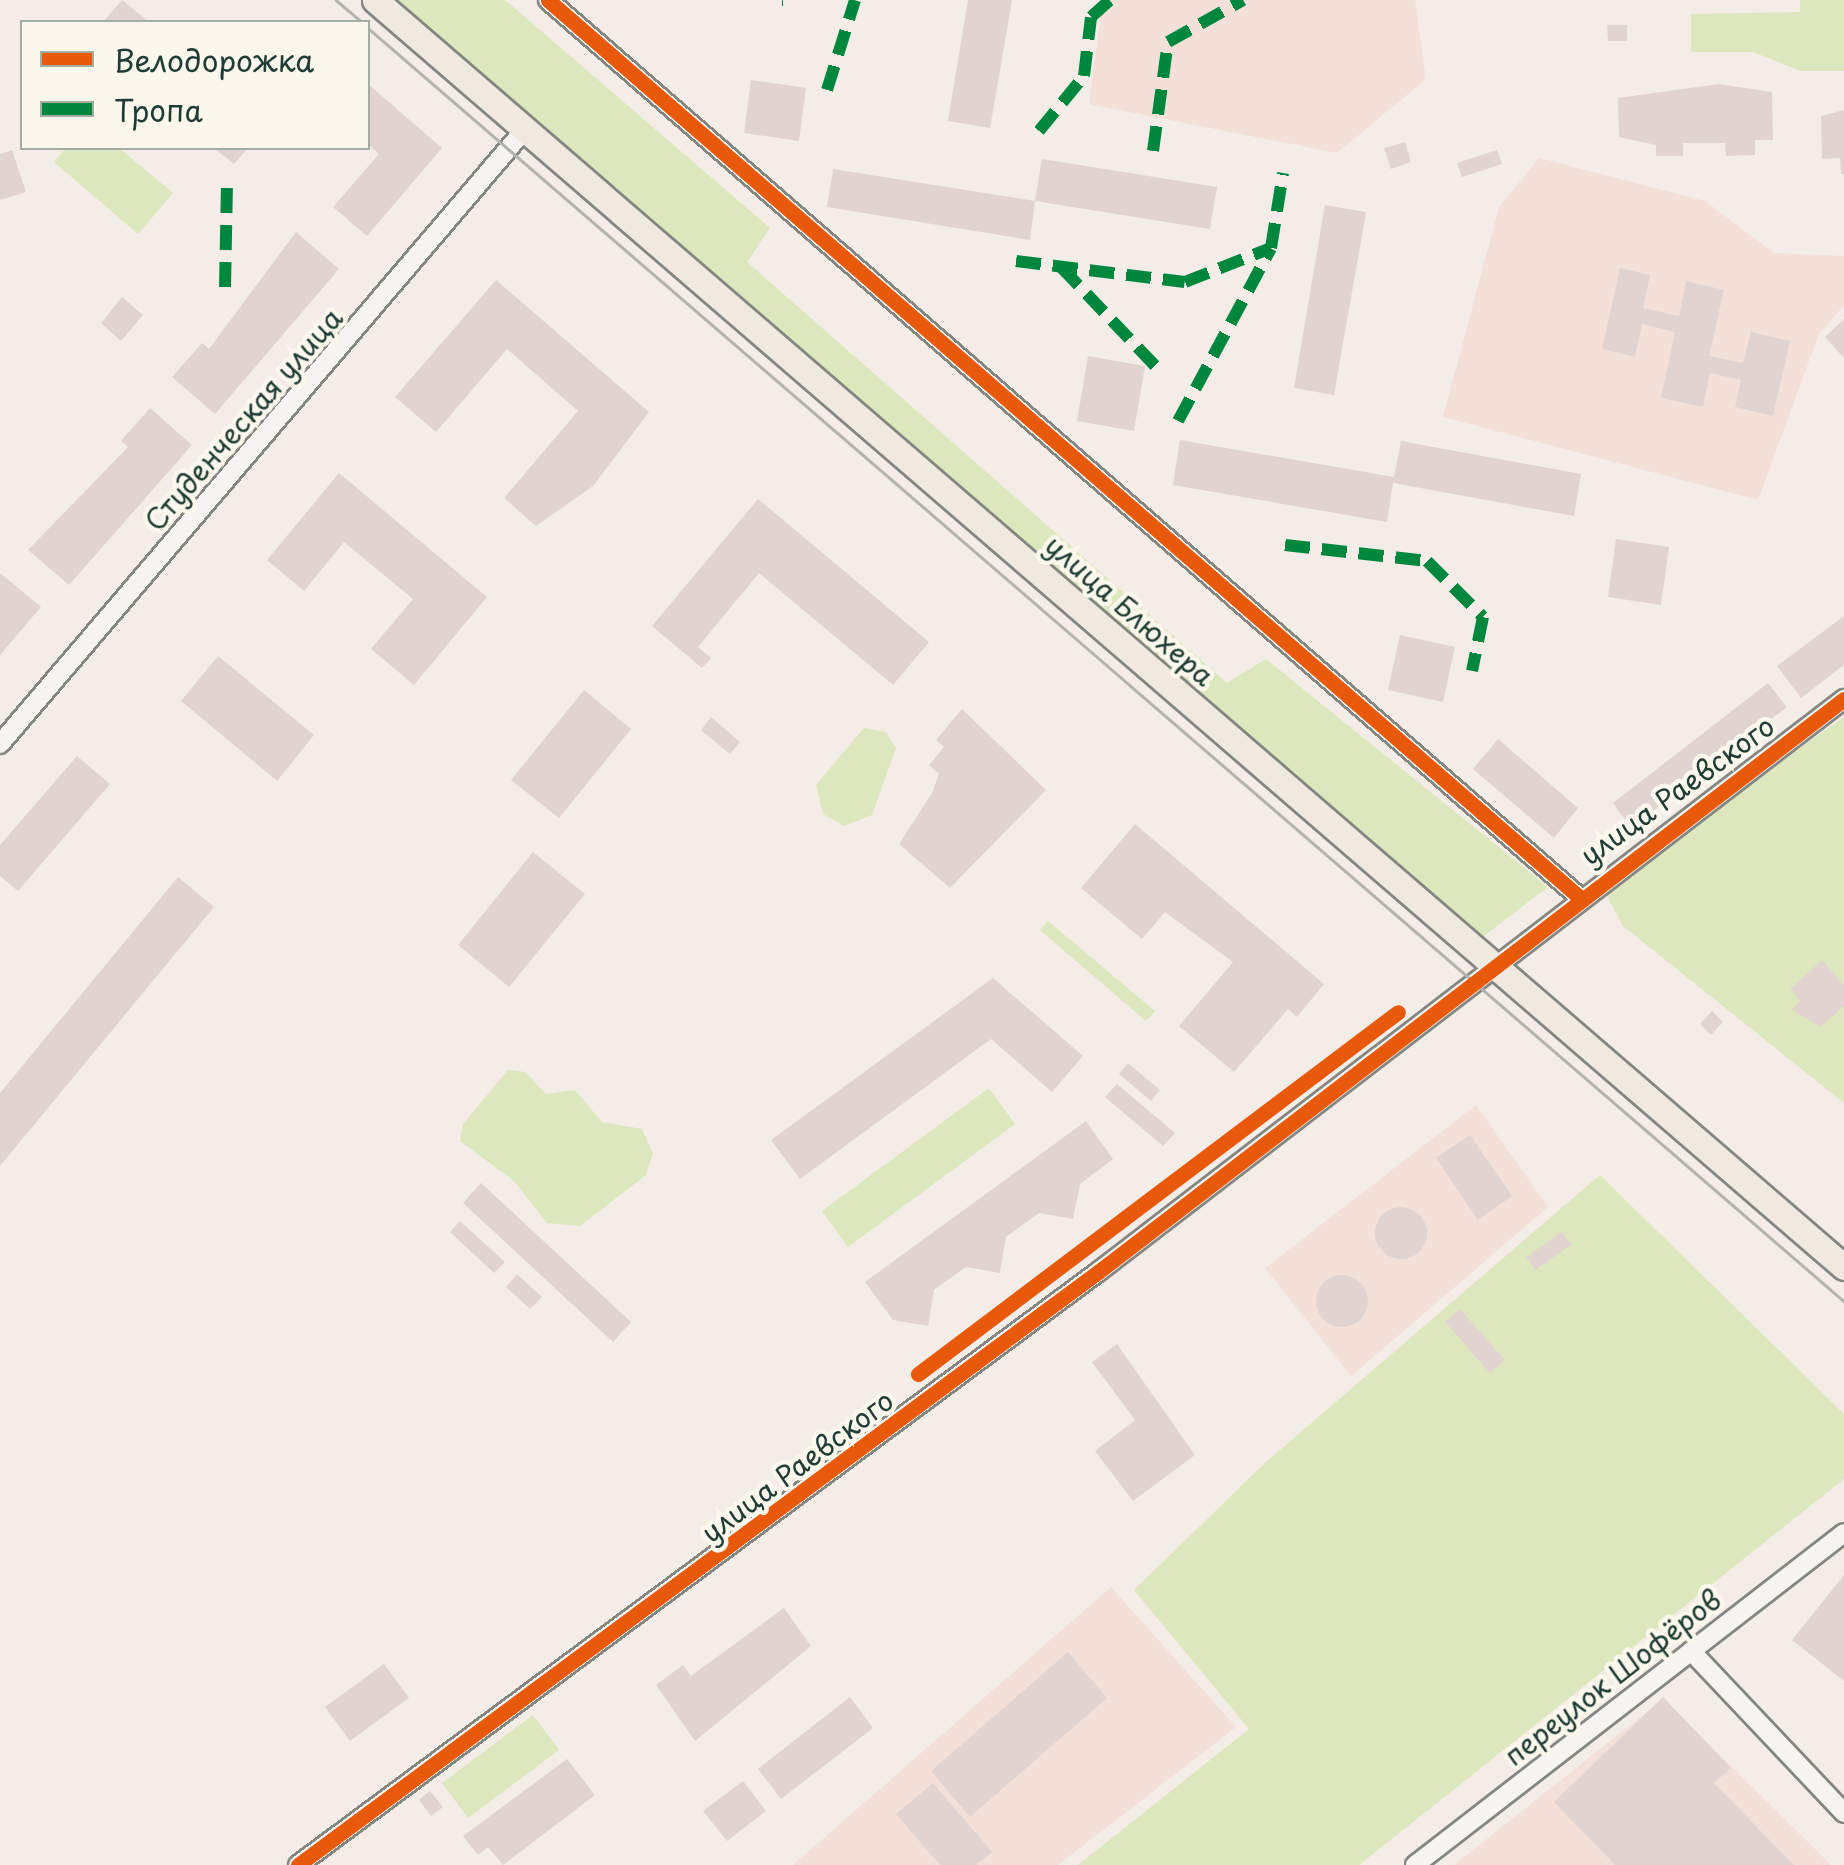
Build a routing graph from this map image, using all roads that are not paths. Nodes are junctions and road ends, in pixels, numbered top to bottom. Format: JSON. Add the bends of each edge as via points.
{"nodes":[{"id":1,"x":375,"y":0,"type":"edge"},
{"id":2,"x":548,"y":0,"type":"edge"},
{"id":3,"x":526,"y":128,"type":"junction"},
{"id":4,"x":1844,"y":699,"type":"edge"},
{"id":5,"x":0,"y":744,"type":"edge"},
{"id":6,"x":1577,"y":896,"type":"junction"},
{"id":7,"x":1492,"y":961,"type":"junction"},
{"id":8,"x":1844,"y":1267,"type":"edge"},
{"id":9,"x":1844,"y":1533,"type":"edge"},
{"id":10,"x":1692,"y":1650,"type":"junction"},
{"id":11,"x":1844,"y":1812,"type":"edge"},
{"id":12,"x":298,"y":1865,"type":"edge"},
{"id":13,"x":1415,"y":1865,"type":"edge"}],
"edges":[{"from":1,"to":3,"type":"main road","name":"улица Блюхера"},
{"from":2,"to":6,"type":"street"},
{"from":3,"to":5,"type":"street","name":"Студенческая улица"},
{"from":3,"to":7,"type":"main road","name":"улица Блюхера"},
{"from":4,"to":6,"type":"street","name":"улица Раевского"},
{"from":6,"to":7,"type":"street","name":"улица Раевского"},
{"from":7,"to":8,"type":"main road","name":"улица Блюхера"},
{"from":7,"to":12,"type":"street","name":"улица Раевского","via":[[1411,1034],[1069,1294]]},
{"from":9,"to":10,"type":"street","name":"переулок Шофёров"},
{"from":10,"to":11,"type":"street"},
{"from":10,"to":13,"type":"street","name":"переулок Шофёров"}]}
